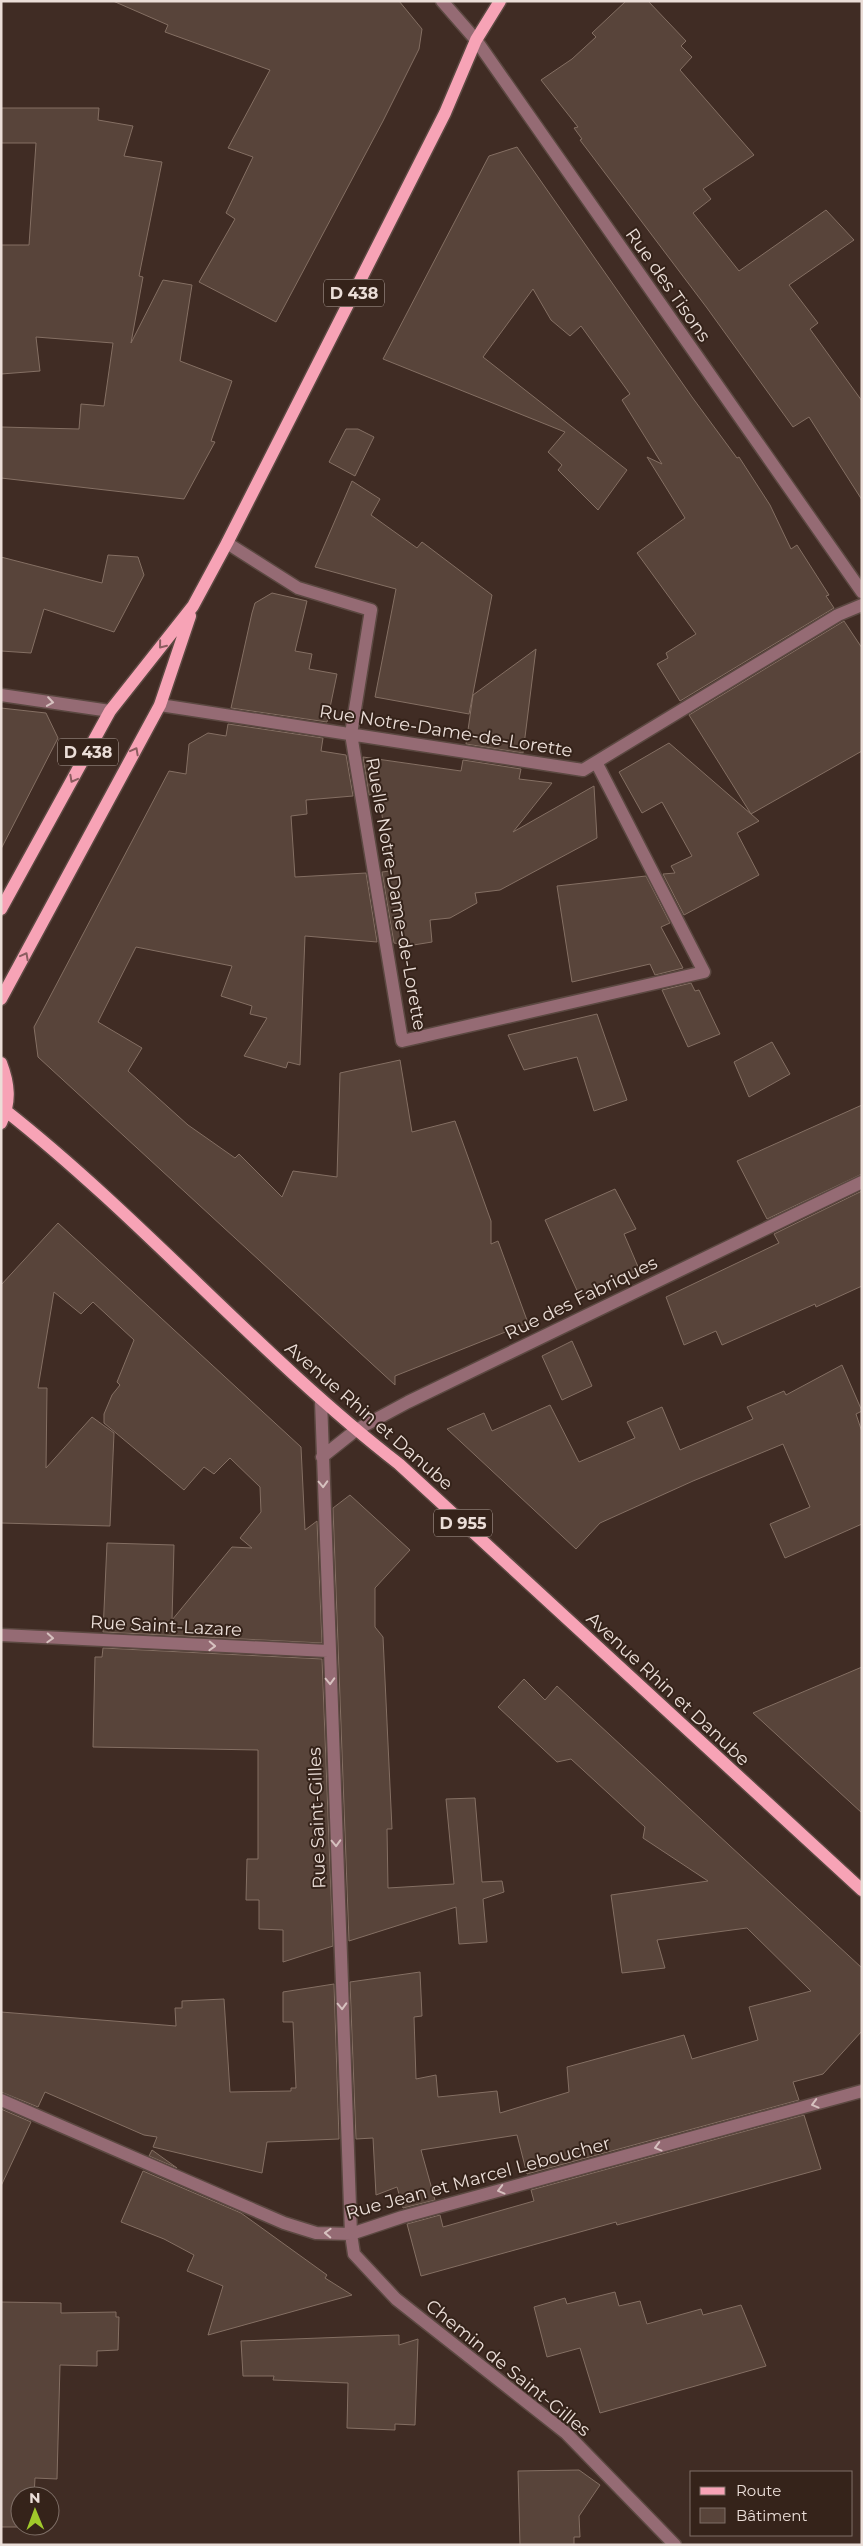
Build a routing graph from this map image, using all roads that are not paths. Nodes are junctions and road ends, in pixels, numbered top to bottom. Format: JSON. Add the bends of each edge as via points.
{"nodes":[{"id":1,"x":442,"y":1,"type":"edge"},
{"id":2,"x":500,"y":1,"type":"edge"},
{"id":3,"x":476,"y":40,"type":"junction"},
{"id":4,"x":227,"y":543,"type":"junction"},
{"id":5,"x":862,"y":592,"type":"edge"},
{"id":6,"x":862,"y":605,"type":"edge"},
{"id":7,"x":193,"y":606,"type":"junction"},
{"id":8,"x":1,"y":696,"type":"edge"},
{"id":9,"x":160,"y":705,"type":"junction"},
{"id":10,"x":110,"y":711,"type":"junction"},
{"id":11,"x":351,"y":734,"type":"junction"},
{"id":12,"x":596,"y":762,"type":"junction"},
{"id":13,"x":1,"y":909,"type":"edge"},
{"id":14,"x":1,"y":998,"type":"edge"},
{"id":15,"x":1,"y":1063,"type":"edge"},
{"id":16,"x":4,"y":1117,"type":"edge"},
{"id":17,"x":862,"y":1182,"type":"edge"},
{"id":18,"x":321,"y":1400,"type":"junction"},
{"id":19,"x":356,"y":1430,"type":"junction"},
{"id":20,"x":322,"y":1457,"type":"junction"},
{"id":21,"x":1,"y":1635,"type":"edge"},
{"id":22,"x":328,"y":1651,"type":"junction"},
{"id":23,"x":862,"y":1890,"type":"edge"},
{"id":24,"x":862,"y":2091,"type":"edge"},
{"id":25,"x":1,"y":2100,"type":"edge"},
{"id":26,"x":351,"y":2234,"type":"junction"},
{"id":27,"x":675,"y":2545,"type":"edge"}],
"edges":[{"from":1,"to":3,"type":"street","name":"Rue des Tisons"},
{"from":2,"to":3,"type":"main road","number":"D 438"},
{"from":3,"to":4,"type":"main road","number":"D 438","via":[[444,113]]},
{"from":3,"to":5,"type":"street","name":"Rue des Tisons"},
{"from":4,"to":7,"type":"main road","number":"D 438"},
{"from":4,"to":11,"type":"street","name":"Ruelle Notre-Dame-de-Lorette","via":[[298,588],[371,610]]},
{"from":6,"to":12,"type":"street","name":"Rue Notre-Dame-de-Lorette","via":[[838,615]]},
{"from":7,"to":9,"type":"main road","number":"D 438"},
{"from":7,"to":10,"type":"main road","number":"D 438","one_way":true},
{"from":8,"to":10,"type":"street","one_way":true},
{"from":9,"to":11,"type":"street","name":"Rue Notre-Dame-de-Lorette"},
{"from":14,"to":9,"type":"main road","number":"D 438","one_way":true},
{"from":10,"to":13,"type":"main road","number":"D 438","one_way":true},
{"from":11,"to":12,"type":"street","name":"Rue Notre-Dame-de-Lorette","via":[[584,770]]},
{"from":11,"to":12,"type":"street","name":"Ruelle Notre-Dame-de-Lorette","via":[[402,1041],[704,972]]},
{"from":15,"to":16,"type":"main road","via":[[9,1095]]},
{"from":16,"to":18,"type":"main road","name":"Avenue Rhin et Danube","number":"D 955","via":[[64,1157]]},
{"from":17,"to":19,"type":"street","name":"Rue des Fabriques","via":[[505,1354]]},
{"from":18,"to":19,"type":"main road","name":"Avenue Rhin et Danube","number":"D 955"},
{"from":18,"to":20,"type":"street","name":"Rue Saint-Gilles"},
{"from":19,"to":20,"type":"street","name":"Rue des Fabriques"},
{"from":19,"to":23,"type":"main road","name":"Avenue Rhin et Danube","number":"D 955","via":[[399,1464]]},
{"from":20,"to":22,"type":"street","name":"Rue Saint-Gilles","one_way":true},
{"from":21,"to":22,"type":"street","name":"Rue Saint-Lazare","one_way":true},
{"from":22,"to":26,"type":"street","name":"Rue Saint-Gilles","one_way":true},
{"from":24,"to":26,"type":"street","name":"Rue Jean et Marcel Leboucher","one_way":true,"via":[[402,2217]]},
{"from":26,"to":25,"type":"street","name":"Rue Jean et Marcel Leboucher","one_way":true,"via":[[316,2233],[284,2223]]},
{"from":26,"to":27,"type":"street","name":"Chemin de Saint-Gilles","via":[[354,2254],[396,2298],[566,2433]]}]}
